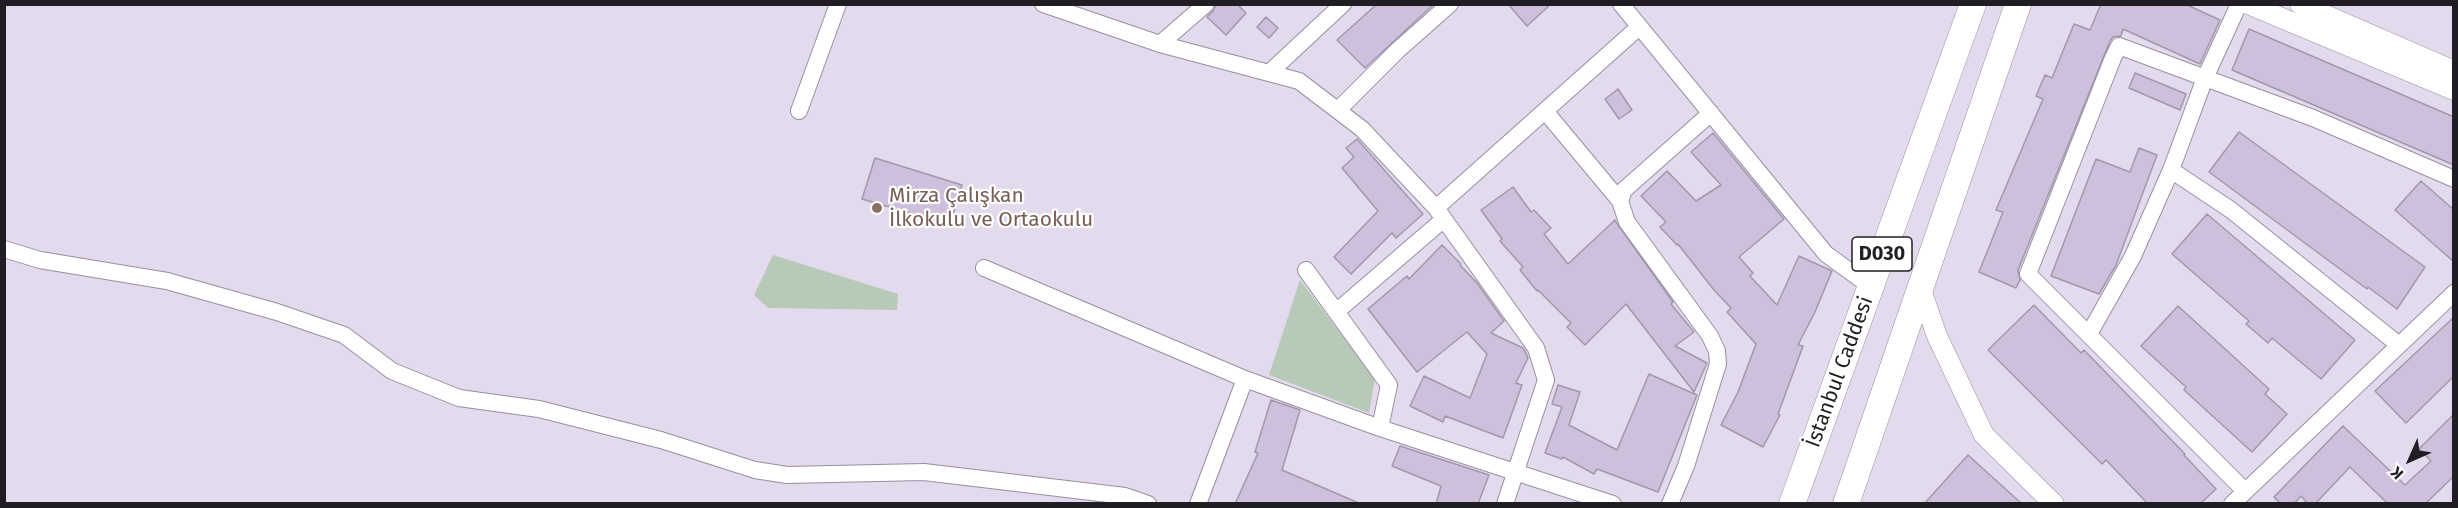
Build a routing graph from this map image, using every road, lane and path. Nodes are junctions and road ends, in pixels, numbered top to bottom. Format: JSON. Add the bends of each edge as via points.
{"nodes":[{"id":1,"x":838,"y":4,"type":"edge"},
{"id":2,"x":1043,"y":4,"type":"edge"},
{"id":3,"x":1206,"y":4,"type":"edge"},
{"id":4,"x":1343,"y":4,"type":"edge"},
{"id":5,"x":1450,"y":4,"type":"edge"},
{"id":6,"x":1621,"y":4,"type":"edge"},
{"id":7,"x":1973,"y":4,"type":"edge"},
{"id":8,"x":2018,"y":4,"type":"edge"},
{"id":9,"x":2239,"y":4,"type":"edge"},
{"id":10,"x":2248,"y":4,"type":"edge"},
{"id":11,"x":2300,"y":4,"type":"edge"},
{"id":12,"x":1639,"y":27,"type":"junction"},
{"id":13,"x":1160,"y":44,"type":"junction"},
{"id":14,"x":2454,"y":71,"type":"edge"},
{"id":15,"x":1269,"y":73,"type":"junction"},
{"id":16,"x":2205,"y":78,"type":"junction"},
{"id":17,"x":2454,"y":90,"type":"edge"},
{"id":18,"x":1338,"y":110,"type":"junction"},
{"id":19,"x":799,"y":111,"type":"dead end"},
{"id":20,"x":1545,"y":111,"type":"junction"},
{"id":21,"x":1711,"y":113,"type":"junction"},
{"id":22,"x":2171,"y":170,"type":"junction"},
{"id":23,"x":2454,"y":179,"type":"edge"},
{"id":24,"x":1620,"y":201,"type":"junction"},
{"id":25,"x":1440,"y":214,"type":"junction"},
{"id":26,"x":4,"y":249,"type":"edge"},
{"id":27,"x":984,"y":268,"type":"dead end"},
{"id":28,"x":1306,"y":270,"type":"dead end"},
{"id":29,"x":1870,"y":286,"type":"junction"},
{"id":30,"x":1920,"y":287,"type":"junction"},
{"id":31,"x":2454,"y":293,"type":"edge"},
{"id":32,"x":1336,"y":312,"type":"junction"},
{"id":33,"x":2090,"y":334,"type":"junction"},
{"id":34,"x":2399,"y":345,"type":"junction"},
{"id":35,"x":1245,"y":379,"type":"junction"},
{"id":36,"x":1380,"y":428,"type":"junction"},
{"id":37,"x":1514,"y":472,"type":"junction"},
{"id":38,"x":2245,"y":491,"type":"junction"},
{"id":39,"x":1148,"y":504,"type":"edge"},
{"id":40,"x":1198,"y":504,"type":"edge"},
{"id":41,"x":1504,"y":504,"type":"edge"},
{"id":42,"x":1613,"y":504,"type":"edge"},
{"id":43,"x":1670,"y":504,"type":"edge"},
{"id":44,"x":1792,"y":504,"type":"edge"},
{"id":45,"x":1846,"y":504,"type":"edge"},
{"id":46,"x":2054,"y":504,"type":"edge"},
{"id":47,"x":2232,"y":504,"type":"edge"}],
"edges":[{"from":1,"to":19,"type":"street"},
{"from":2,"to":13,"type":"street"},
{"from":3,"to":13,"type":"street"},
{"from":4,"to":15,"type":"street"},
{"from":5,"to":18,"type":"street"},
{"from":6,"to":12,"type":"street"},
{"from":7,"to":29,"type":"main road","name":"İstanbul Caddesi","number":"D030"},
{"from":8,"to":30,"type":"main road","number":"D030"},
{"from":9,"to":16,"type":"street"},
{"from":10,"to":17,"type":"street"},
{"from":11,"to":14,"type":"street"},
{"from":12,"to":20,"type":"street"},
{"from":12,"to":21,"type":"street"},
{"from":13,"to":15,"type":"street"},
{"from":15,"to":18,"type":"street","via":[[1299,81]]},
{"from":16,"to":22,"type":"street"},
{"from":16,"to":23,"type":"street","via":[[2313,118]]},
{"from":16,"to":33,"type":"street","via":[[2119,46],[2113,58],[2028,274]]},
{"from":18,"to":25,"type":"street","via":[[1362,129]]},
{"from":20,"to":24,"type":"street"},
{"from":20,"to":25,"type":"street"},
{"from":21,"to":24,"type":"street","via":[[1624,190]]},
{"from":21,"to":29,"type":"street","via":[[1826,254]]},
{"from":22,"to":33,"type":"street","via":[[2133,255]]},
{"from":22,"to":34,"type":"street","via":[[2231,210]]},
{"from":24,"to":43,"type":"street","via":[[1627,222],[1717,351],[1718,364]]},
{"from":25,"to":32,"type":"street"},
{"from":25,"to":37,"type":"street","via":[[1536,348],[1546,381]]},
{"from":26,"to":39,"type":"street","via":[[40,261],[167,281],[277,312],[344,335],[392,371],[459,398],[539,409],[661,440],[755,470],[787,475],[924,472],[1125,496]]},
{"from":27,"to":35,"type":"street"},
{"from":28,"to":32,"type":"street"},
{"from":29,"to":44,"type":"main road","name":"İstanbul Caddesi","number":"D030"},
{"from":30,"to":45,"type":"main road","number":"D030"},
{"from":30,"to":46,"type":"street","via":[[1937,336],[1984,435]]},
{"from":31,"to":34,"type":"street"},
{"from":32,"to":36,"type":"street","via":[[1389,385]]},
{"from":33,"to":38,"type":"street"},
{"from":34,"to":38,"type":"street"},
{"from":35,"to":36,"type":"street"},
{"from":35,"to":40,"type":"street"},
{"from":36,"to":37,"type":"street"},
{"from":37,"to":41,"type":"street"},
{"from":37,"to":42,"type":"street"},
{"from":38,"to":47,"type":"street"}]}
